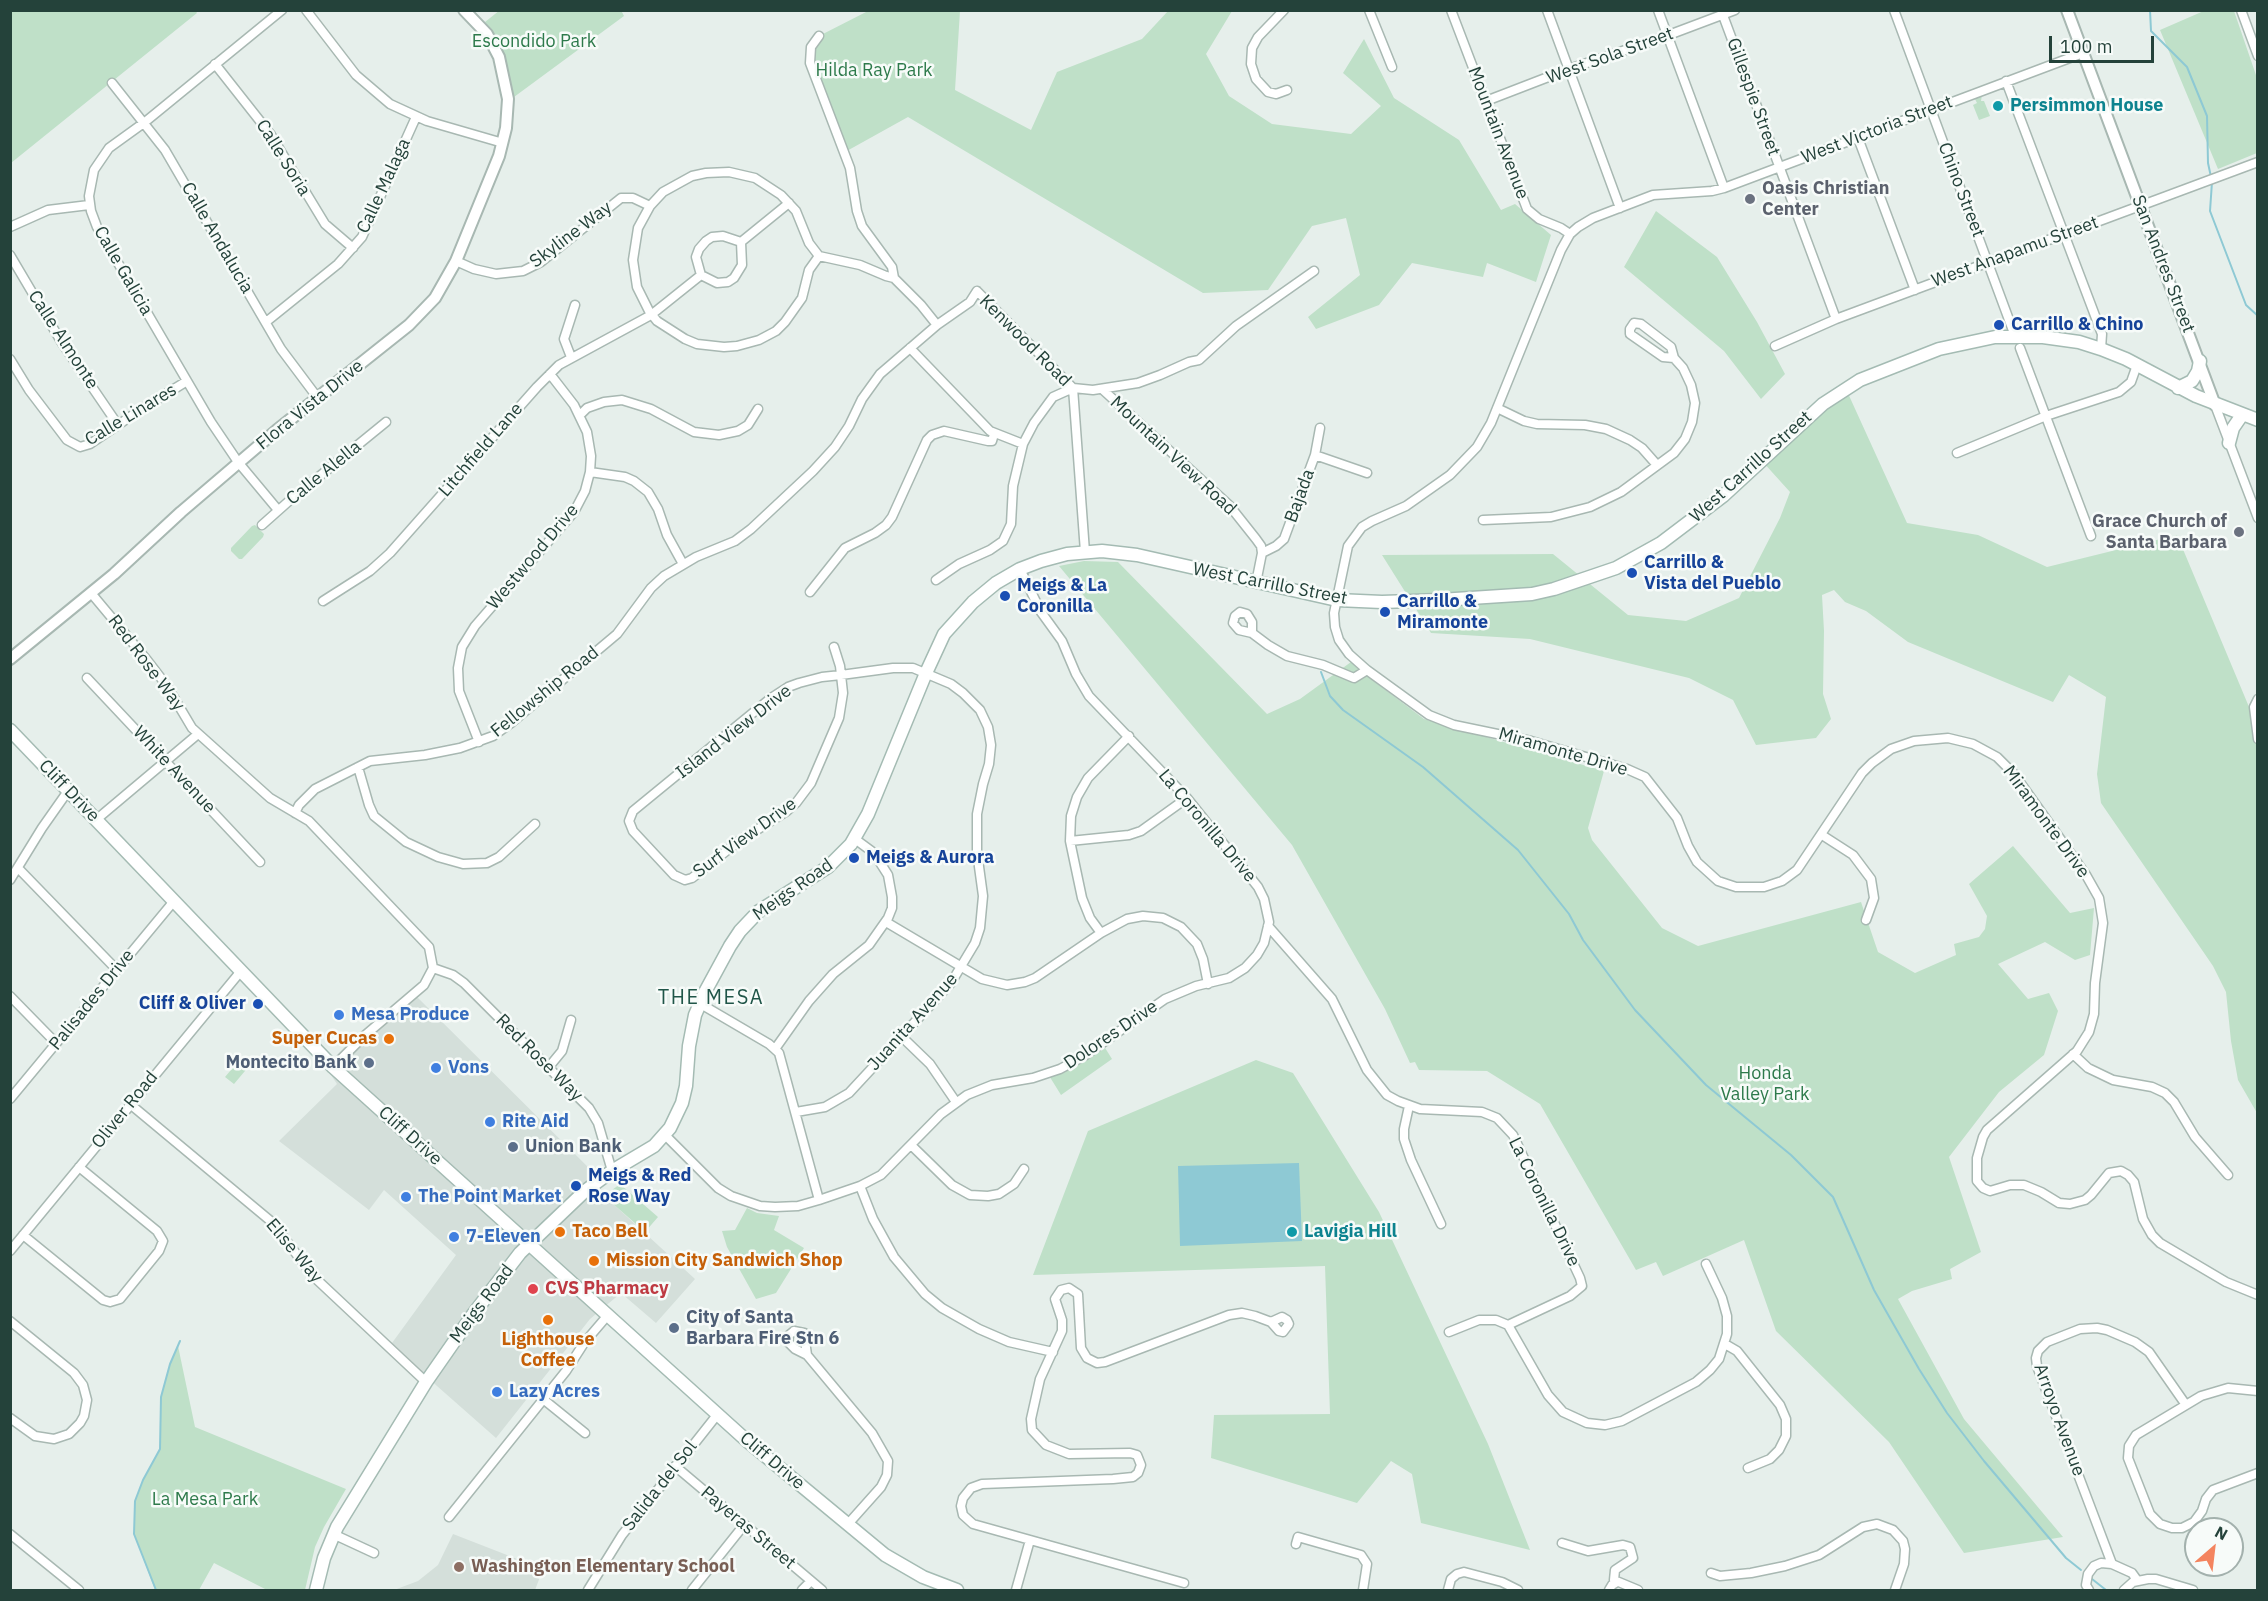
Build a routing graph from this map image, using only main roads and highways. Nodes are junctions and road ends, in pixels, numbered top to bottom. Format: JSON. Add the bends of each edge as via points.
{"nodes":[{"id":1,"x":2199,"y":361,"type":"road end"},
{"id":2,"x":2178,"y":388,"type":"junction"},
{"id":3,"x":2242,"y":415,"type":"junction"},
{"id":4,"x":2258,"y":420,"type":"edge"},
{"id":5,"x":2229,"y":443,"type":"road end"},
{"id":6,"x":1020,"y":569,"type":"joint"},
{"id":7,"x":10,"y":730,"type":"edge"},
{"id":8,"x":530,"y":1244,"type":"junction"},
{"id":9,"x":316,"y":1590,"type":"edge"},
{"id":10,"x":957,"y":1590,"type":"edge"}],
"edges":[{"from":1,"to":2,"type":"main road","via":[[2192,381]]},
{"from":2,"to":3,"type":"main road","name":"West Carrillo Street"},
{"from":2,"to":6,"type":"main road","name":"West Carrillo Street","via":[[2126,359],[2061,339],[1978,339],[1939,349],[1841,391],[1689,523],[1641,555],[1593,578],[1554,589],[1509,596],[1382,602],[1337,600],[1119,552],[1058,556]]},
{"from":3,"to":4,"type":"main road","name":"West Carrillo Street"},
{"from":3,"to":5,"type":"main road"},
{"from":6,"to":8,"type":"main road","name":"Meigs Road","via":[[996,583],[944,634],[855,839],[828,867],[770,902],[749,920],[730,946],[699,1004],[691,1028],[686,1086],[665,1135],[585,1191]]},
{"from":7,"to":8,"type":"main road","name":"Cliff Drive","via":[[333,1067]]},
{"from":8,"to":9,"type":"main road","name":"Meigs Road","via":[[474,1313],[426,1382],[333,1534]]},
{"from":8,"to":10,"type":"main road","name":"Cliff Drive","via":[[717,1415],[848,1524],[895,1561]]}]}
